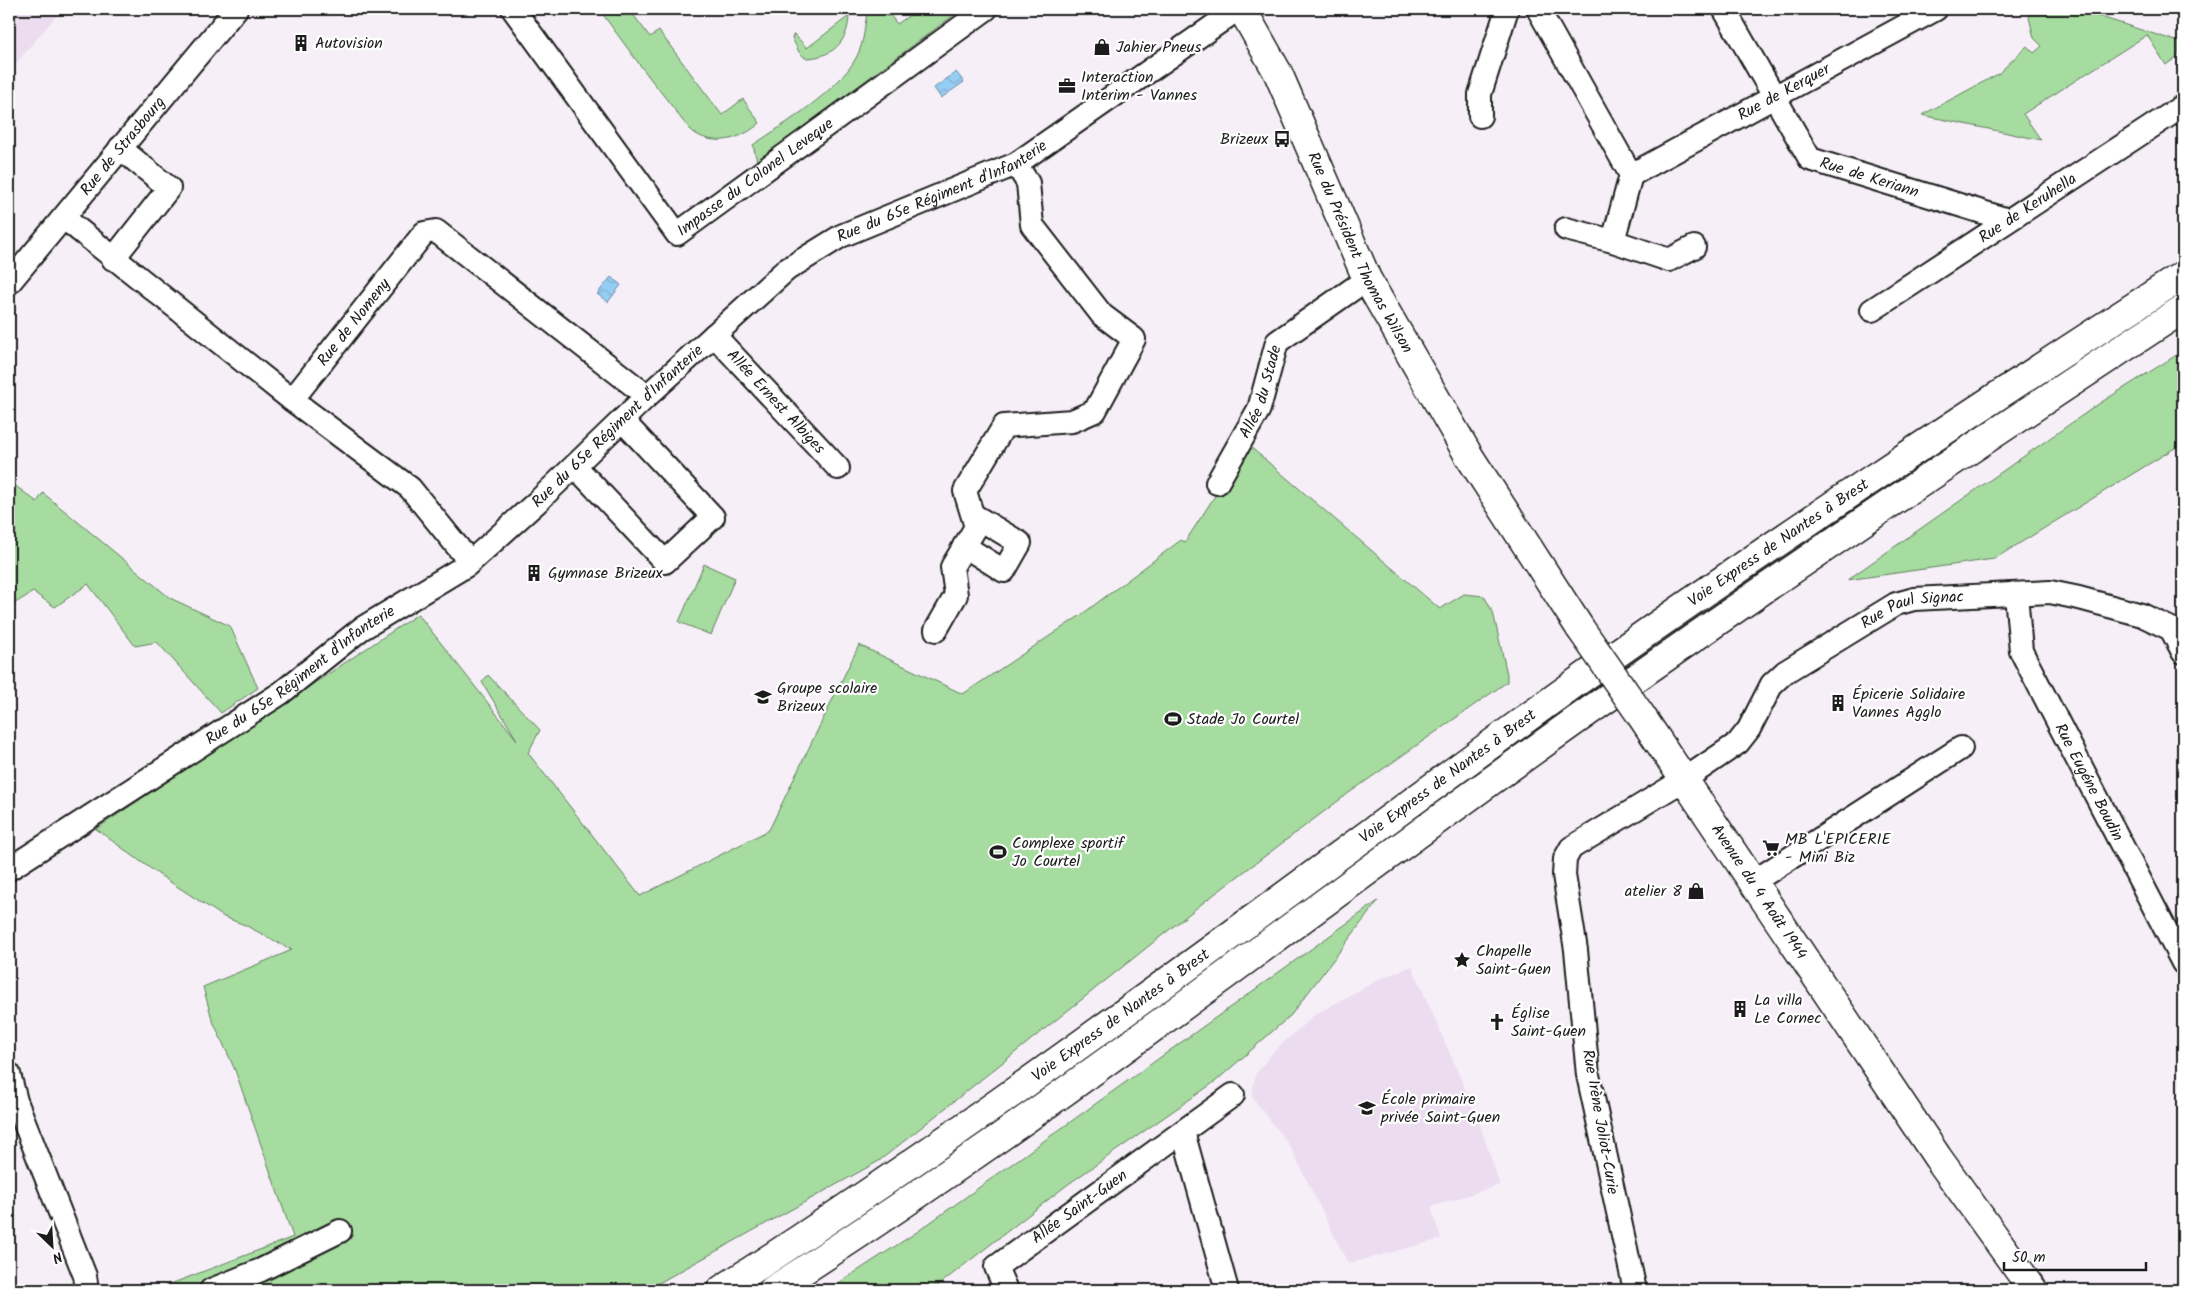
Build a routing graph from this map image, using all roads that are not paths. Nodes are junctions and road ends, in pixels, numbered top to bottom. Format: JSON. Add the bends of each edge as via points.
{"nodes":[{"id":1,"x":236,"y":9,"type":"edge"},
{"id":2,"x":513,"y":9,"type":"edge"},
{"id":3,"x":986,"y":9,"type":"edge"},
{"id":4,"x":1238,"y":9,"type":"edge"},
{"id":5,"x":1242,"y":9,"type":"edge"},
{"id":6,"x":1507,"y":9,"type":"edge"},
{"id":7,"x":1538,"y":9,"type":"edge"},
{"id":8,"x":1724,"y":9,"type":"edge"},
{"id":9,"x":1936,"y":9,"type":"edge"},
{"id":10,"x":1775,"y":97,"type":"junction"},
{"id":11,"x":2183,"y":106,"type":"edge"},
{"id":12,"x":1480,"y":116,"type":"dead end"},
{"id":13,"x":120,"y":148,"type":"junction"},
{"id":14,"x":1016,"y":164,"type":"junction"},
{"id":15,"x":1631,"y":175,"type":"junction"},
{"id":16,"x":64,"y":218,"type":"junction"},
{"id":17,"x":2008,"y":220,"type":"junction"},
{"id":18,"x":1566,"y":229,"type":"dead end"},
{"id":19,"x":1613,"y":241,"type":"junction"},
{"id":20,"x":1694,"y":248,"type":"dead end"},
{"id":21,"x":113,"y":259,"type":"junction"},
{"id":22,"x":2183,"y":275,"type":"edge"},
{"id":23,"x":1367,"y":278,"type":"junction"},
{"id":24,"x":9,"y":283,"type":"edge"},
{"id":25,"x":2183,"y":309,"type":"edge"},
{"id":26,"x":1872,"y":310,"type":"dead end"},
{"id":27,"x":714,"y":335,"type":"junction"},
{"id":28,"x":646,"y":396,"type":"junction"},
{"id":29,"x":292,"y":400,"type":"junction"},
{"id":30,"x":622,"y":420,"type":"junction"},
{"id":31,"x":574,"y":466,"type":"junction"},
{"id":32,"x":838,"y":468,"type":"dead end"},
{"id":33,"x":1217,"y":483,"type":"dead end"},
{"id":34,"x":1490,"y":490,"type":"joint"},
{"id":35,"x":973,"y":516,"type":"junction"},
{"id":36,"x":964,"y":546,"type":"junction"},
{"id":37,"x":470,"y":562,"type":"junction"},
{"id":38,"x":2016,"y":594,"type":"junction"},
{"id":39,"x":936,"y":630,"type":"dead end"},
{"id":40,"x":2183,"y":652,"type":"edge"},
{"id":41,"x":1961,"y":748,"type":"dead end"},
{"id":42,"x":1685,"y":779,"type":"junction"},
{"id":43,"x":9,"y":869,"type":"edge"},
{"id":44,"x":1753,"y":882,"type":"junction"},
{"id":45,"x":2183,"y":963,"type":"edge"},
{"id":46,"x":9,"y":1074,"type":"edge"},
{"id":47,"x":1232,"y":1095,"type":"dead end"},
{"id":48,"x":1183,"y":1132,"type":"junction"},
{"id":49,"x":340,"y":1231,"type":"dead end"},
{"id":50,"x":87,"y":1290,"type":"edge"},
{"id":51,"x":211,"y":1290,"type":"edge"},
{"id":52,"x":721,"y":1290,"type":"edge"},
{"id":53,"x":773,"y":1290,"type":"edge"},
{"id":54,"x":1006,"y":1290,"type":"edge"},
{"id":55,"x":1227,"y":1290,"type":"edge"},
{"id":56,"x":1635,"y":1290,"type":"edge"},
{"id":57,"x":2032,"y":1290,"type":"edge"}],
"edges":[{"from":1,"to":13,"type":"street","name":"Rue de Strasbourg"},
{"from":2,"to":3,"type":"street","name":"Impasse du Colonel Leveque","via":[[677,234]]},
{"from":4,"to":14,"type":"street","name":"Rue du 65e Régiment d'Infanterie"},
{"from":5,"to":23,"type":"main road","name":"Rue du Président Thomas Wilson","via":[[1278,72]]},
{"from":6,"to":12,"type":"street","via":[[1480,94]]},
{"from":7,"to":15,"type":"street"},
{"from":8,"to":10,"type":"street","name":"Rue de Keriann"},
{"from":9,"to":10,"type":"street","name":"Rue de Kerquer"},
{"from":10,"to":15,"type":"street","name":"Rue de Kerquer"},
{"from":10,"to":17,"type":"street","name":"Rue de Keriann","via":[[1810,159]]},
{"from":11,"to":17,"type":"street","name":"Rue de Keruhella"},
{"from":13,"to":16,"type":"street","name":"Rue de Strasbourg"},
{"from":13,"to":21,"type":"street","via":[[169,188]]},
{"from":14,"to":27,"type":"street","name":"Rue du 65e Régiment d'Infanterie","via":[[841,236],[786,270]]},
{"from":14,"to":35,"type":"street","via":[[1028,184],[1032,225],[1102,315],[1134,339],[1095,411],[1072,421],[1004,426],[965,491]]},
{"from":15,"to":19,"type":"street"},
{"from":16,"to":21,"type":"street"},
{"from":16,"to":24,"type":"street","name":"Rue de Strasbourg"},
{"from":17,"to":26,"type":"street","name":"Rue de Keruhella"},
{"from":18,"to":19,"type":"street"},
{"from":19,"to":20,"type":"street","via":[[1669,260]]},
{"from":21,"to":29,"type":"street"},
{"from":22,"to":52,"type":"main road","name":"Voie Express de Nantes à Brest","via":[[1966,417],[1633,643],[1022,1088]]},
{"from":23,"to":33,"type":"street","name":"Allée du Stade","via":[[1277,342],[1259,409]]},
{"from":23,"to":34,"type":"main road","name":"Rue du Président Thomas Wilson"},
{"from":25,"to":53,"type":"main road","name":"Voie Express de Nantes à Brest","via":[[1726,614],[1492,780],[1066,1092]]},
{"from":27,"to":28,"type":"street","name":"Rue du 65e Régiment d'Infanterie"},
{"from":27,"to":32,"type":"street","name":"Allée Ernest Albiges"},
{"from":28,"to":29,"type":"street","name":"Rue de Nomeny","via":[[436,232],[424,233]]},
{"from":28,"to":30,"type":"street","name":"Rue du 65e Régiment d'Infanterie"},
{"from":29,"to":37,"type":"street","via":[[410,488]]},
{"from":30,"to":31,"type":"street","name":"Rue du 65e Régiment d'Infanterie"},
{"from":30,"to":31,"type":"street","via":[[713,517],[665,562]]},
{"from":31,"to":37,"type":"street","name":"Rue du 65e Régiment d'Infanterie"},
{"from":34,"to":42,"type":"main road","name":"Avenue du 4 Août 1944","bridge":true,"via":[[1580,628]]},
{"from":35,"to":36,"type":"street","via":[[976,527]]},
{"from":35,"to":36,"type":"street","via":[[1020,543],[1004,571]]},
{"from":36,"to":39,"type":"street","via":[[952,567],[956,595]]},
{"from":37,"to":43,"type":"street","name":"Rue du 65e Régiment d'Infanterie","via":[[361,629],[281,693]]},
{"from":38,"to":40,"type":"street","name":"Rue Paul Signac","via":[[2050,592],[2142,615],[2171,629]]},
{"from":38,"to":42,"type":"street","name":"Rue Paul Signac","via":[[1914,599],[1896,604],[1785,672],[1772,684],[1749,729],[1738,743]]},
{"from":38,"to":45,"type":"street","name":"Rue Eugéne Boudin","via":[[2021,650]]},
{"from":41,"to":44,"type":"street"},
{"from":42,"to":44,"type":"main road","name":"Avenue du 4 Août 1944"},
{"from":42,"to":56,"type":"street","name":"Rue Irène Joliot-Curie","via":[[1571,848],[1565,859],[1564,875],[1576,950],[1588,1074]]},
{"from":44,"to":57,"type":"main road","name":"Avenue du 4 Août 1944","via":[[1938,1158]]},
{"from":46,"to":50,"type":"street","via":[[16,1101],[85,1276]]},
{"from":47,"to":48,"type":"street","name":"Allée Saint-Guen"},
{"from":48,"to":54,"type":"street","name":"Allée Saint-Guen","via":[[996,1266]]},
{"from":48,"to":55,"type":"street"},
{"from":49,"to":51,"type":"street","via":[[261,1270]]}]}
